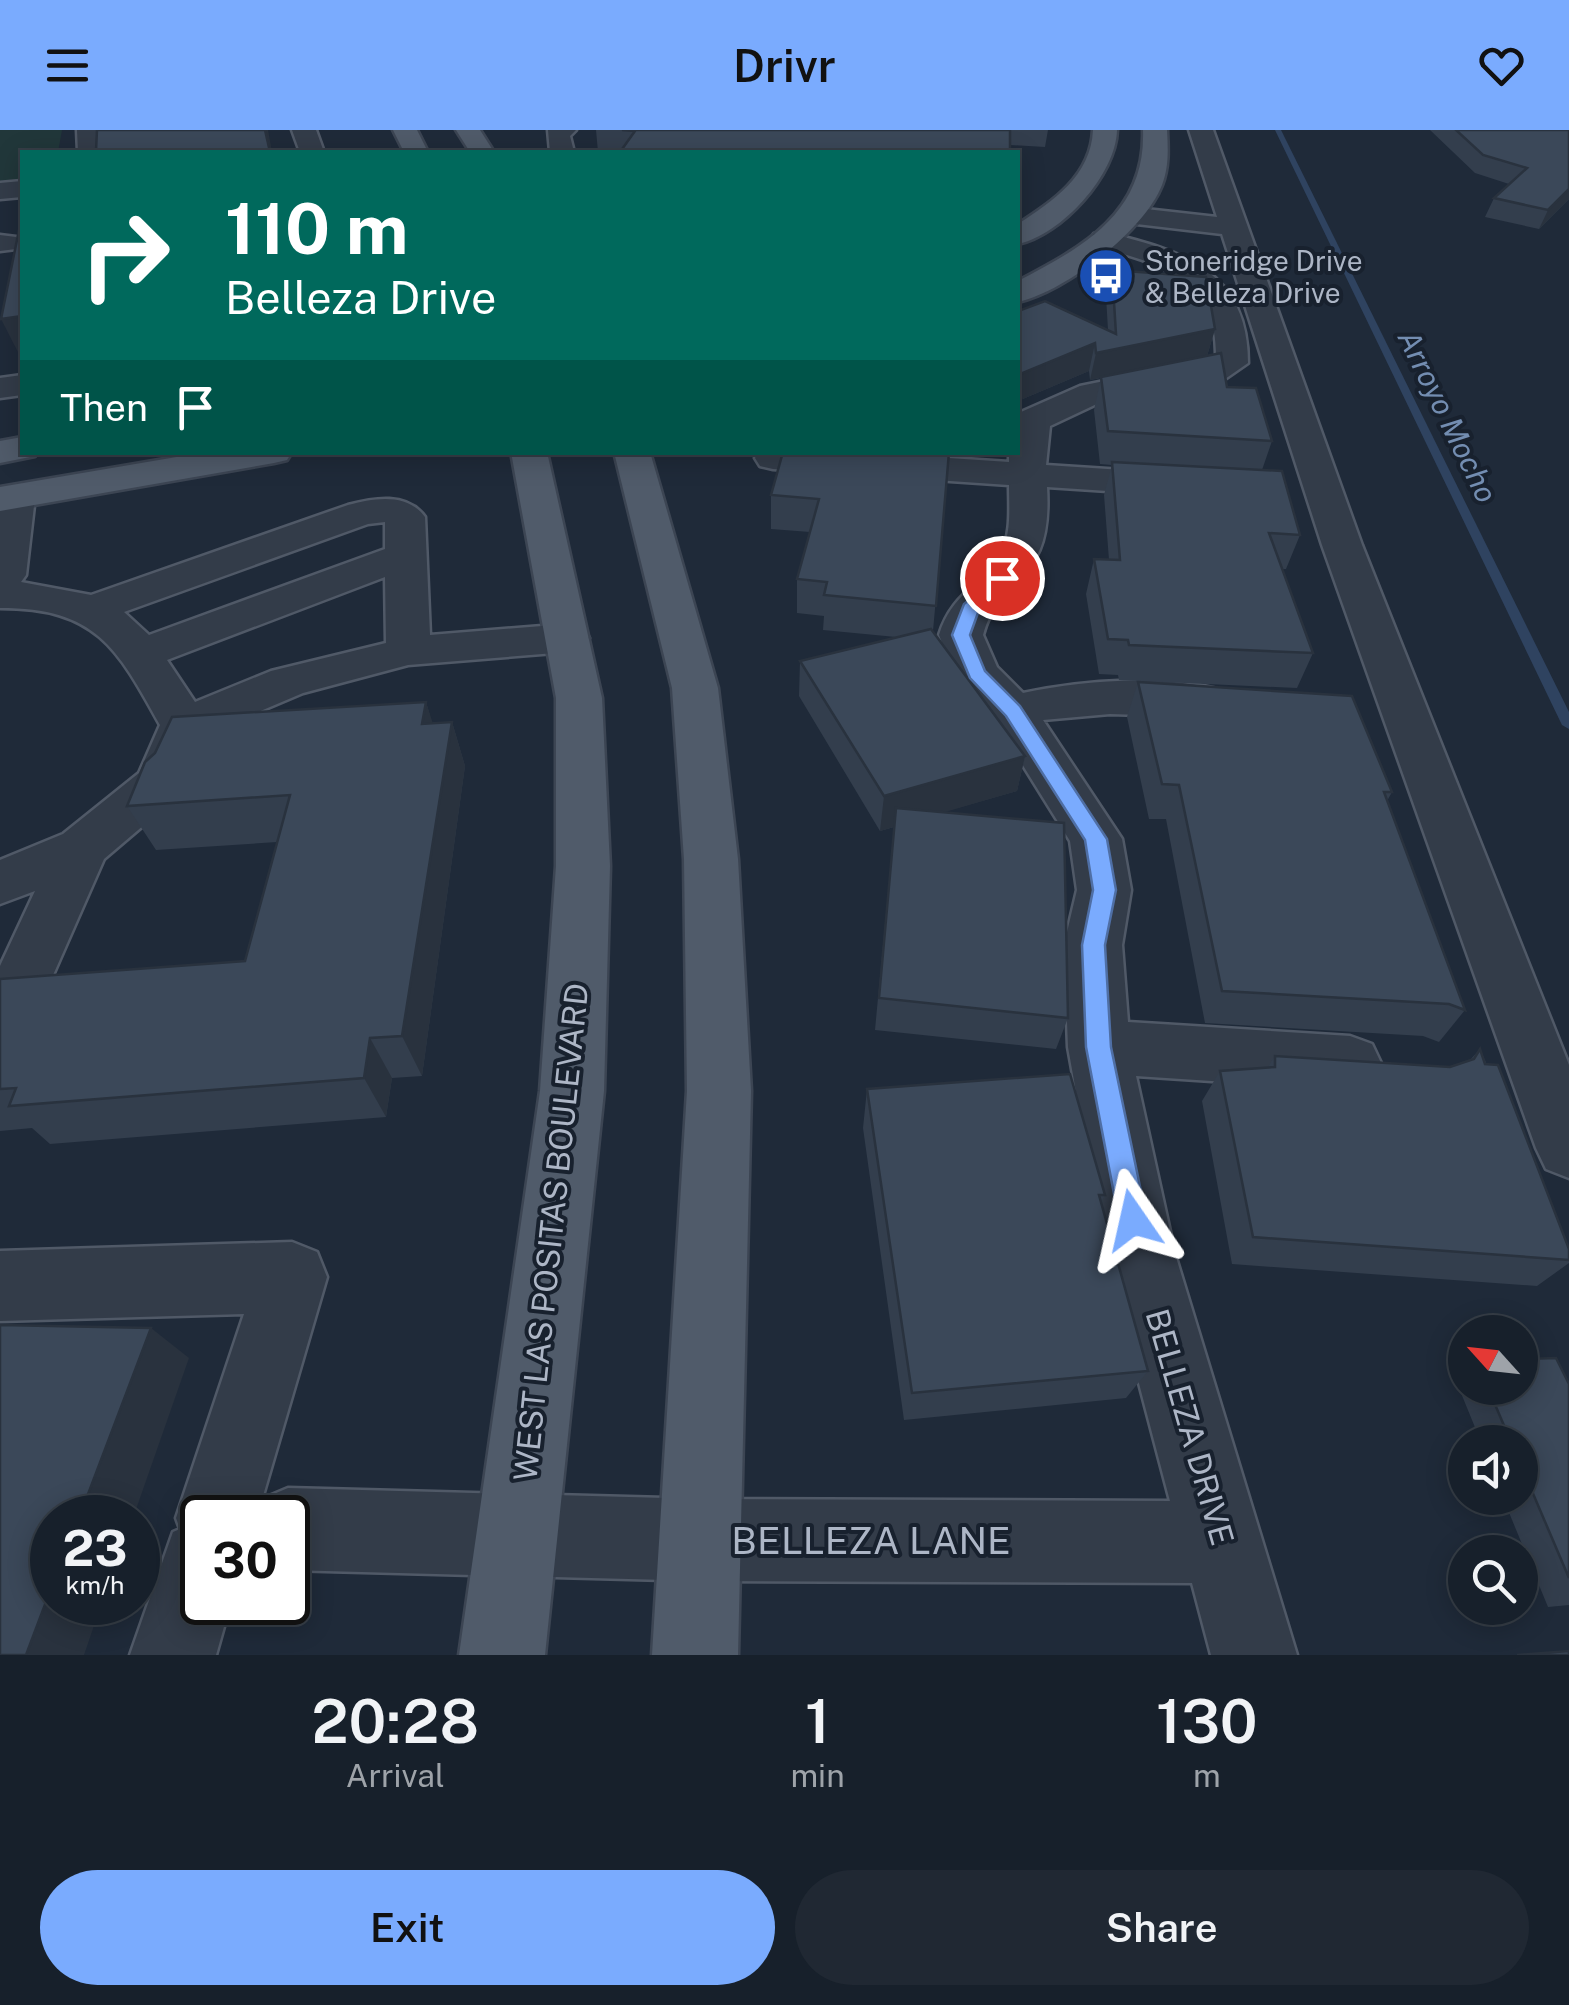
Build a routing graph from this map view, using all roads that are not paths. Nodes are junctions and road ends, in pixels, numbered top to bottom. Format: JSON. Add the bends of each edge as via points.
{"nodes":[{"id":1,"x":1105,"y":130,"type":"edge"},
{"id":2,"x":1154,"y":130,"type":"edge"},
{"id":3,"x":1201,"y":130,"type":"edge"},
{"id":4,"x":1236,"y":227,"type":"junction"},
{"id":5,"x":1116,"y":228,"type":"junction"},
{"id":6,"x":1020,"y":234,"type":"edge"},
{"id":7,"x":1020,"y":291,"type":"edge"},
{"id":8,"x":257,"y":455,"type":"edge"},
{"id":9,"x":530,"y":455,"type":"edge"},
{"id":10,"x":633,"y":455,"type":"edge"},
{"id":11,"x":773,"y":458,"type":"dead end"},
{"id":12,"x":1028,"y":474,"type":"junction"},
{"id":13,"x":1215,"y":486,"type":"edge"},
{"id":14,"x":8,"y":498,"type":"edge"},
{"id":15,"x":409,"y":554,"type":"junction"},
{"id":16,"x":0,"y":579,"type":"edge"},
{"id":17,"x":0,"y":595,"type":"edge"},
{"id":18,"x":92,"y":609,"type":"junction"},
{"id":19,"x":567,"y":638,"type":"junction"},
{"id":20,"x":408,"y":651,"type":"junction"},
{"id":21,"x":143,"y":654,"type":"junction"},
{"id":22,"x":1258,"y":706,"type":"edge"},
{"id":23,"x":1013,"y":711,"type":"junction"},
{"id":24,"x":184,"y":725,"type":"junction"},
{"id":25,"x":82,"y":848,"type":"junction"},
{"id":26,"x":0,"y":883,"type":"edge"},
{"id":27,"x":0,"y":1030,"type":"edge"},
{"id":28,"x":1099,"y":1047,"type":"junction"},
{"id":29,"x":1404,"y":1066,"type":"edge"},
{"id":30,"x":1569,"y":1148,"type":"edge"},
{"id":31,"x":0,"y":1286,"type":"edge"},
{"id":32,"x":223,"y":1495,"type":"edge"},
{"id":33,"x":310,"y":1530,"type":"edge"},
{"id":34,"x":519,"y":1536,"type":"junction"},
{"id":35,"x":703,"y":1540,"type":"junction"},
{"id":36,"x":1223,"y":1542,"type":"junction"},
{"id":37,"x":182,"y":1625,"type":"edge"},
{"id":38,"x":173,"y":1655,"type":"edge"},
{"id":39,"x":502,"y":1655,"type":"edge"},
{"id":40,"x":696,"y":1655,"type":"edge"},
{"id":41,"x":1254,"y":1655,"type":"edge"}],
"edges":[{"from":1,"to":6,"type":"main road","via":[[1096,166],[1073,194]]},
{"from":2,"to":5,"type":"main road","via":[[1157,172]]},
{"from":3,"to":4,"type":"street"},
{"from":4,"to":5,"type":"street"},
{"from":4,"to":30,"type":"street","via":[[1342,545]]},
{"from":5,"to":7,"type":"main road"},
{"from":5,"to":12,"type":"street","name":"BELLEZA DRIVE","via":[[1214,287],[1235,344],[1232,363],[1060,404],[1034,420],[1024,448]]},
{"from":8,"to":14,"type":"main road"},
{"from":9,"to":19,"type":"main road","name":"WEST LAS POSITAS BOULEVARD"},
{"from":10,"to":35,"type":"main road","via":[[695,688],[706,774],[719,1091]]},
{"from":11,"to":12,"type":"street"},
{"from":12,"to":13,"type":"street"},
{"from":12,"to":23,"type":"street","name":"BELLEZA DRIVE","via":[[1024,547],[970,608],[961,635],[977,673]]},
{"from":14,"to":16,"type":"street"},
{"from":15,"to":18,"type":"street","via":[[405,517],[391,510],[362,513]]},
{"from":15,"to":20,"type":"street"},
{"from":15,"to":21,"type":"street"},
{"from":17,"to":18,"type":"street","via":[[51,594]]},
{"from":18,"to":21,"type":"street"},
{"from":19,"to":20,"type":"street"},
{"from":19,"to":34,"type":"main road","name":"WEST LAS POSITAS BOULEVARD","via":[[579,698],[582,866],[572,1092]]},
{"from":20,"to":24,"type":"street","via":[[287,682]]},
{"from":21,"to":24,"type":"street"},
{"from":22,"to":23,"type":"street","via":[[1124,696]]},
{"from":23,"to":28,"type":"street","name":"BELLEZA DRIVE","via":[[1096,839],[1104,890],[1094,945]]},
{"from":24,"to":25,"type":"street","via":[[160,783]]},
{"from":25,"to":26,"type":"street"},
{"from":25,"to":27,"type":"street"},
{"from":28,"to":29,"type":"street"},
{"from":28,"to":36,"type":"street","name":"BELLEZA DRIVE","via":[[1140,1254]]},
{"from":31,"to":32,"type":"street","via":[[292,1277]]},
{"from":33,"to":34,"type":"street","name":"BELLEZA LANE"},
{"from":34,"to":35,"type":"street","name":"BELLEZA LANE"},
{"from":34,"to":39,"type":"main road","name":"WEST LAS POSITAS BOULEVARD"},
{"from":35,"to":36,"type":"street","name":"BELLEZA LANE"},
{"from":35,"to":40,"type":"main road"},
{"from":36,"to":41,"type":"street","name":"BELLEZA DRIVE"},
{"from":37,"to":38,"type":"street"}]}
